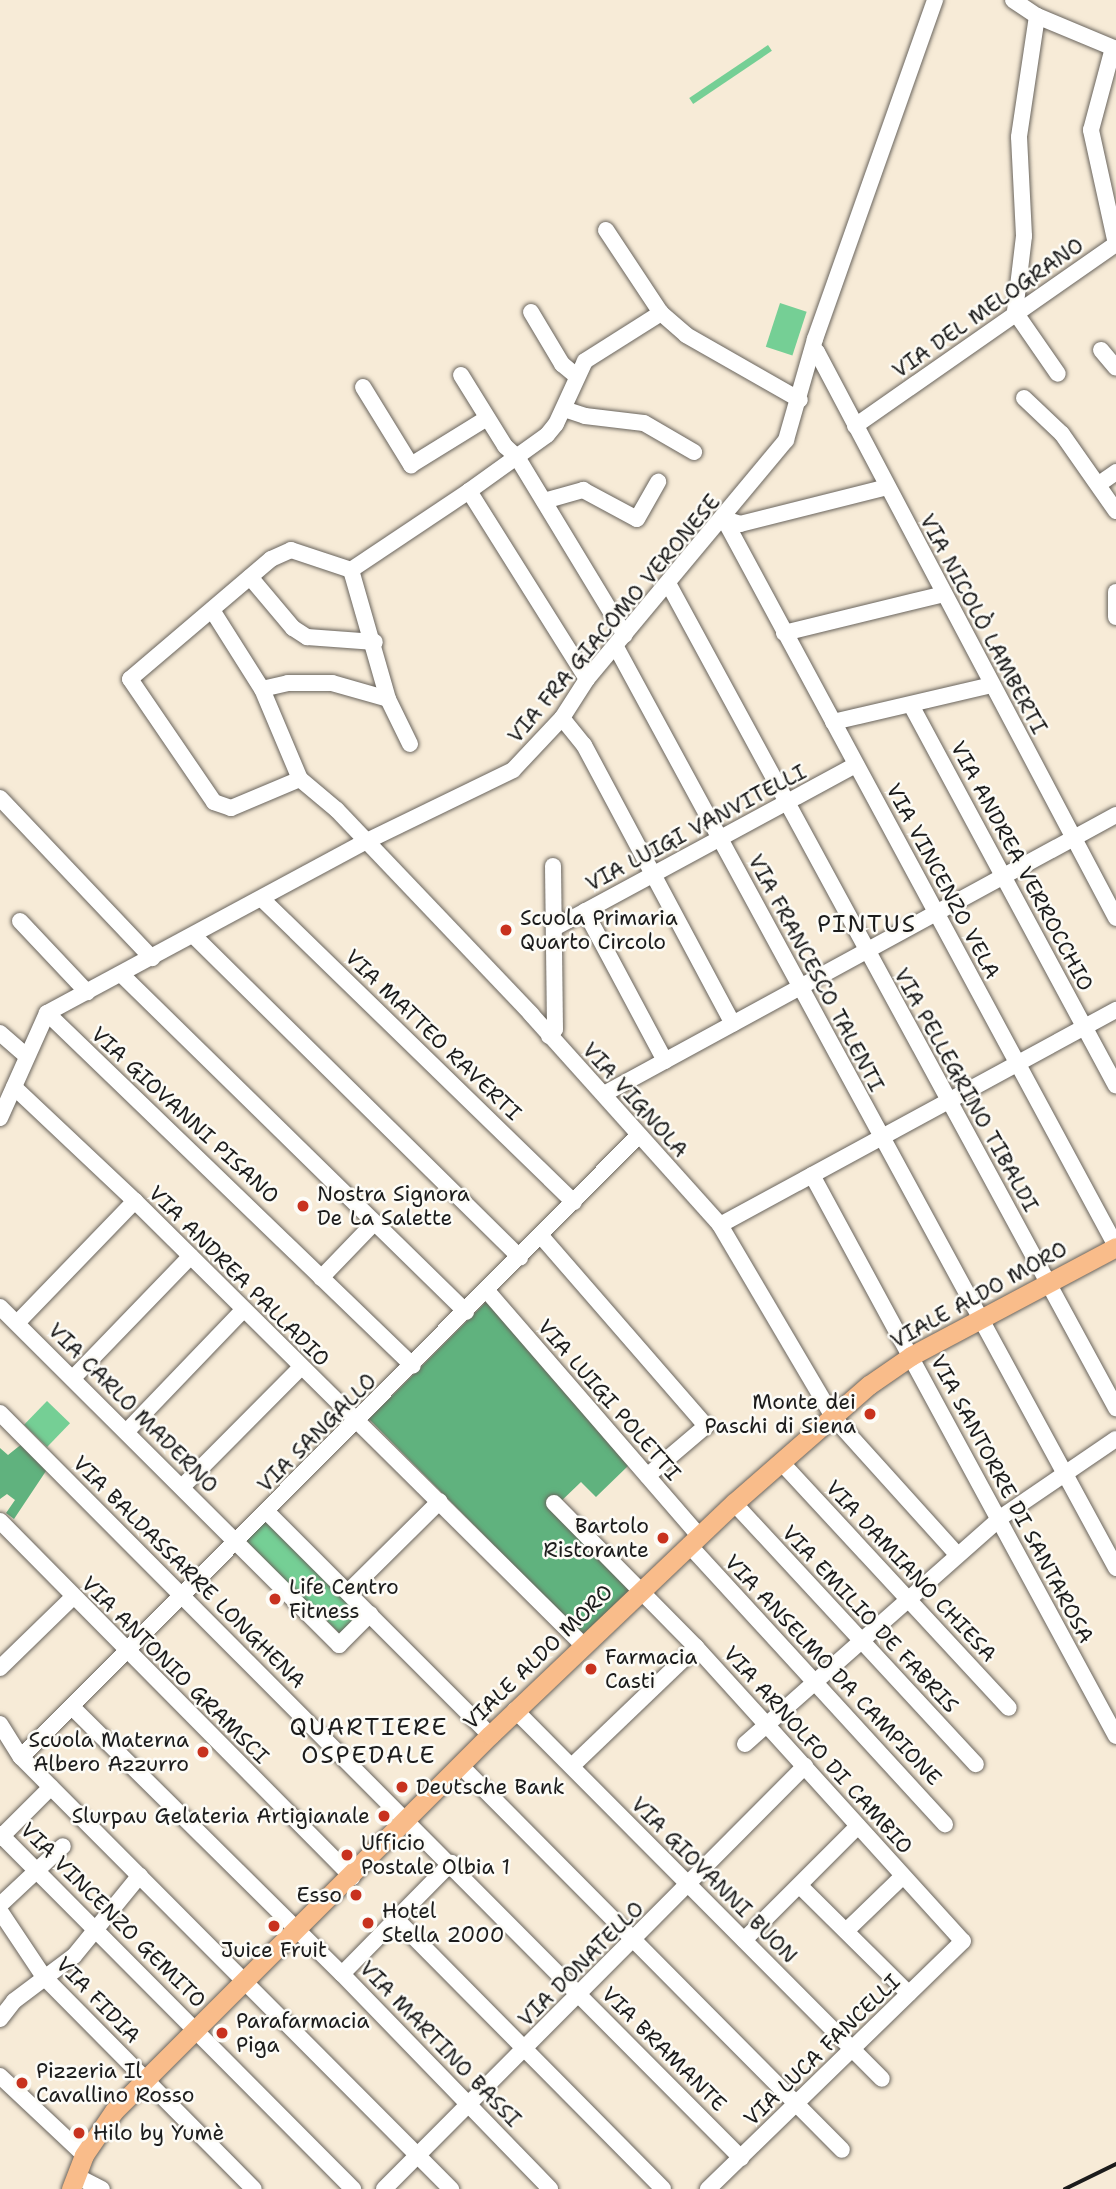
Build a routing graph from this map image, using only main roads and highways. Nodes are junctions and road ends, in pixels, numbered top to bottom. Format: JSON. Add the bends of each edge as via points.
{"nodes":[{"id":1,"x":1116,"y":1247,"type":"edge"},
{"id":2,"x":73,"y":2183,"type":"edge"}],
"edges":[{"from":1,"to":2,"type":"main road","name":"VIALE ALDO MORO","via":[[911,1356],[734,1503],[582,1644],[196,2027],[114,2112],[84,2155]]}]}
